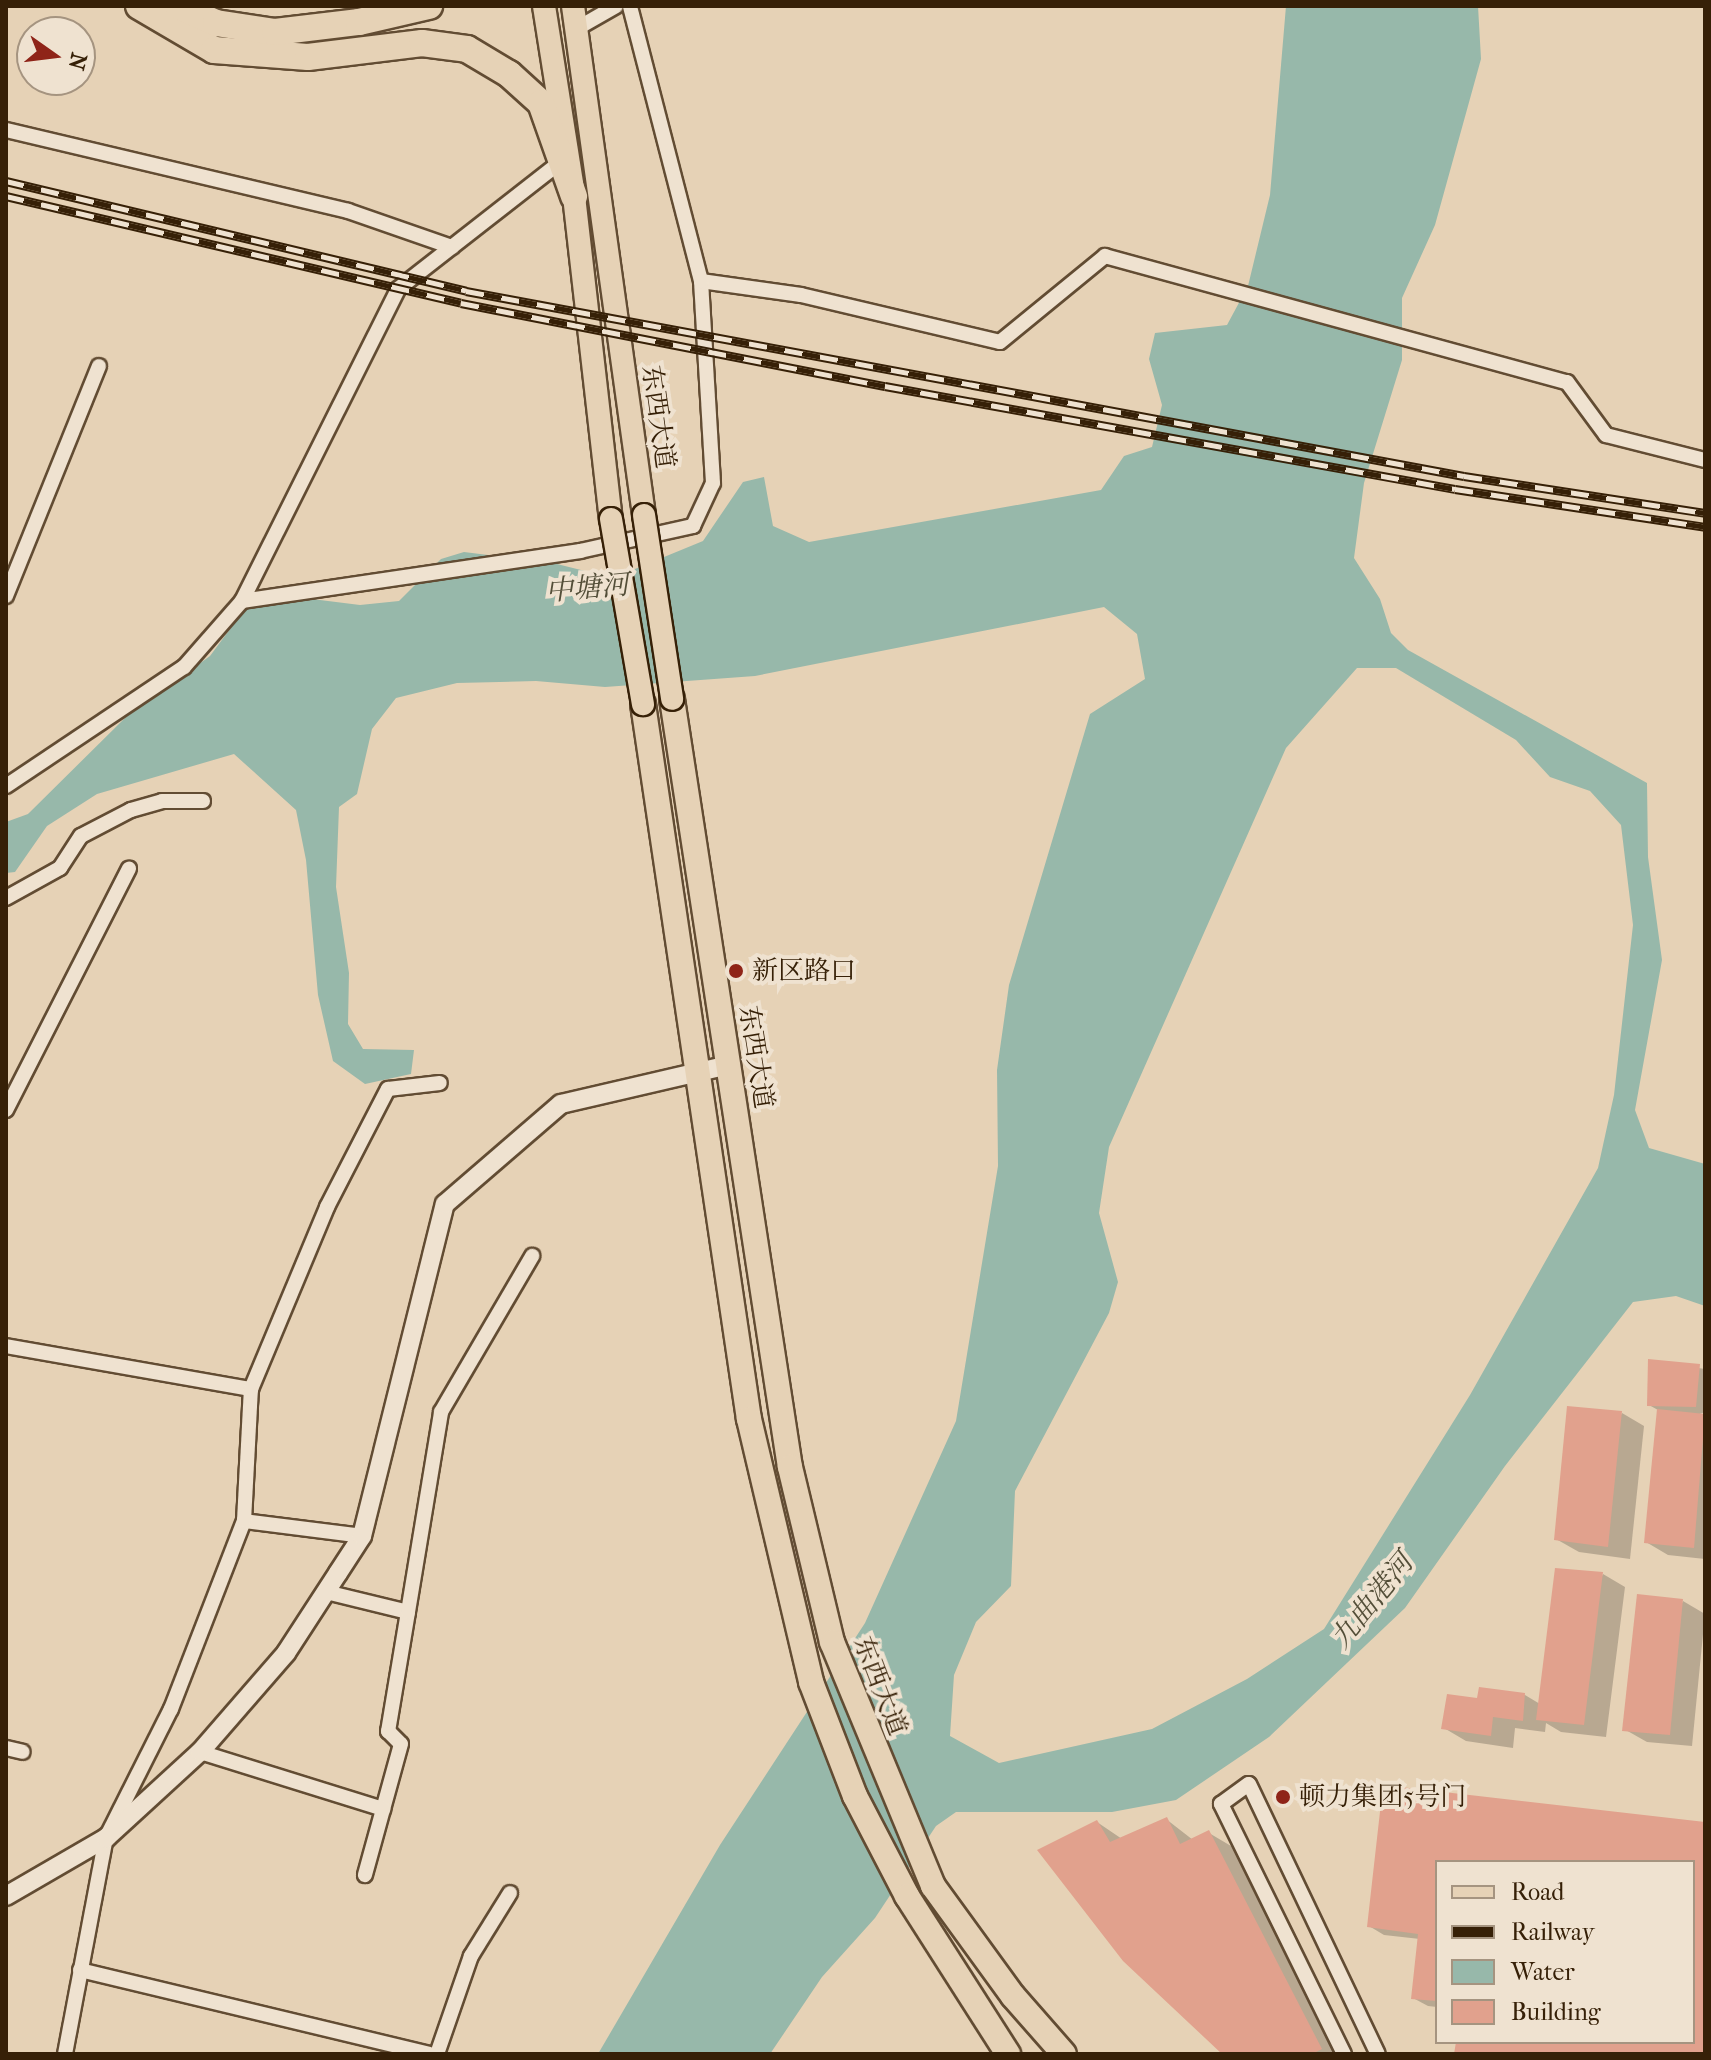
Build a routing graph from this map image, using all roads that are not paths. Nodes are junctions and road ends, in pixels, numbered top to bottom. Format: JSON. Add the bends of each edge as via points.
{"nodes":[{"id":1,"x":139,"y":6,"type":"edge"},
{"id":2,"x":178,"y":6,"type":"edge"},
{"id":3,"x":429,"y":6,"type":"edge"},
{"id":4,"x":544,"y":6,"type":"edge"},
{"id":5,"x":573,"y":6,"type":"edge"},
{"id":6,"x":616,"y":6,"type":"edge"},
{"id":7,"x":630,"y":6,"type":"edge"},
{"id":8,"x":576,"y":29,"type":"junction"},
{"id":9,"x":6,"y":130,"type":"edge"},
{"id":10,"x":562,"y":161,"type":"junction"},
{"id":11,"x":574,"y":196,"type":"junction"},
{"id":12,"x":452,"y":247,"type":"junction"},
{"id":13,"x":701,"y":281,"type":"junction"},
{"id":14,"x":99,"y":366,"type":"dead end"},
{"id":15,"x":1705,"y":460,"type":"edge"},
{"id":16,"x":6,"y":596,"type":"edge"},
{"id":17,"x":242,"y":601,"type":"junction"},
{"id":18,"x":672,"y":699,"type":"joint"},
{"id":19,"x":643,"y":704,"type":"joint"},
{"id":20,"x":6,"y":786,"type":"edge"},
{"id":21,"x":203,"y":801,"type":"dead end"},
{"id":22,"x":129,"y":869,"type":"dead end"},
{"id":23,"x":6,"y":898,"type":"edge"},
{"id":24,"x":729,"y":1065,"type":"junction"},
{"id":25,"x":697,"y":1071,"type":"junction"},
{"id":26,"x":440,"y":1083,"type":"dead end"},
{"id":27,"x":6,"y":1110,"type":"edge"},
{"id":28,"x":532,"y":1256,"type":"dead end"},
{"id":29,"x":6,"y":1346,"type":"edge"},
{"id":30,"x":251,"y":1389,"type":"junction"},
{"id":31,"x":244,"y":1521,"type":"junction"},
{"id":32,"x":362,"y":1536,"type":"junction"},
{"id":33,"x":326,"y":1592,"type":"junction"},
{"id":34,"x":408,"y":1612,"type":"junction"},
{"id":35,"x":6,"y":1748,"type":"edge"},
{"id":36,"x":23,"y":1752,"type":"dead end"},
{"id":37,"x":200,"y":1752,"type":"junction"},
{"id":38,"x":383,"y":1809,"type":"junction"},
{"id":39,"x":106,"y":1838,"type":"junction"},
{"id":40,"x":365,"y":1875,"type":"dead end"},
{"id":41,"x":510,"y":1893,"type":"dead end"},
{"id":42,"x":6,"y":1896,"type":"edge"},
{"id":43,"x":80,"y":1970,"type":"junction"},
{"id":44,"x":375,"y":2048,"type":"edge"},
{"id":45,"x":65,"y":2054,"type":"edge"},
{"id":46,"x":429,"y":2054,"type":"edge"},
{"id":47,"x":437,"y":2054,"type":"edge"},
{"id":48,"x":1008,"y":2054,"type":"edge"},
{"id":49,"x":1064,"y":2054,"type":"edge"},
{"id":50,"x":1344,"y":2054,"type":"edge"},
{"id":51,"x":1378,"y":2054,"type":"edge"}],
"edges":[{"from":1,"to":10,"type":"highway","via":[[214,50],[308,57],[422,43],[467,49],[509,74],[541,103]]},
{"from":2,"to":3,"type":"highway","via":[[216,23],[275,32],[359,22]]},
{"from":4,"to":11,"type":"main road"},
{"from":5,"to":8,"type":"main road","name":"东西大道"},
{"from":6,"to":8,"type":"street"},
{"from":7,"to":13,"type":"street"},
{"from":8,"to":18,"type":"main road","name":"东西大道","bridge":true},
{"from":9,"to":12,"type":"street","via":[[348,211]]},
{"from":10,"to":11,"type":"highway"},
{"from":10,"to":12,"type":"street"},
{"from":11,"to":19,"type":"main road","bridge":true,"via":[[611,519]]},
{"from":12,"to":17,"type":"street","via":[[398,289]]},
{"from":13,"to":15,"type":"street","via":[[801,295],[1000,342],[1105,256],[1567,382],[1606,435]]},
{"from":13,"to":17,"type":"street","via":[[713,483],[693,526],[580,551]]},
{"from":14,"to":16,"type":"street"},
{"from":17,"to":20,"type":"street","via":[[184,667]]},
{"from":18,"to":24,"type":"highway","name":"东西大道"},
{"from":19,"to":25,"type":"highway"},
{"from":21,"to":23,"type":"street","via":[[162,801],[131,810],[81,836],[60,868]]},
{"from":22,"to":27,"type":"street"},
{"from":24,"to":25,"type":"street"},
{"from":24,"to":49,"type":"highway","name":"东西大道","via":[[790,1467],[832,1642],[933,1886],[1013,1996]]},
{"from":25,"to":32,"type":"street","via":[[561,1104],[445,1204]]},
{"from":25,"to":48,"type":"highway","via":[[749,1419],[811,1682],[855,1796],[907,1896]]},
{"from":26,"to":30,"type":"street","via":[[388,1089],[327,1207]]},
{"from":28,"to":34,"type":"street","via":[[441,1412]]},
{"from":29,"to":30,"type":"street"},
{"from":30,"to":31,"type":"street"},
{"from":31,"to":32,"type":"street"},
{"from":31,"to":39,"type":"street","via":[[171,1709]]},
{"from":32,"to":33,"type":"street"},
{"from":33,"to":34,"type":"street"},
{"from":33,"to":37,"type":"street","via":[[286,1653]]},
{"from":34,"to":38,"type":"street","via":[[388,1731],[401,1744]]},
{"from":35,"to":36,"type":"street"},
{"from":37,"to":38,"type":"street"},
{"from":37,"to":39,"type":"street"},
{"from":38,"to":40,"type":"street"},
{"from":39,"to":42,"type":"street"},
{"from":39,"to":43,"type":"street"},
{"from":41,"to":47,"type":"street","via":[[471,1956]]},
{"from":43,"to":44,"type":"street"},
{"from":43,"to":45,"type":"street"},
{"from":44,"to":46,"type":"street"},
{"from":50,"to":51,"type":"street","via":[[1221,1804],[1249,1784]]}]}
